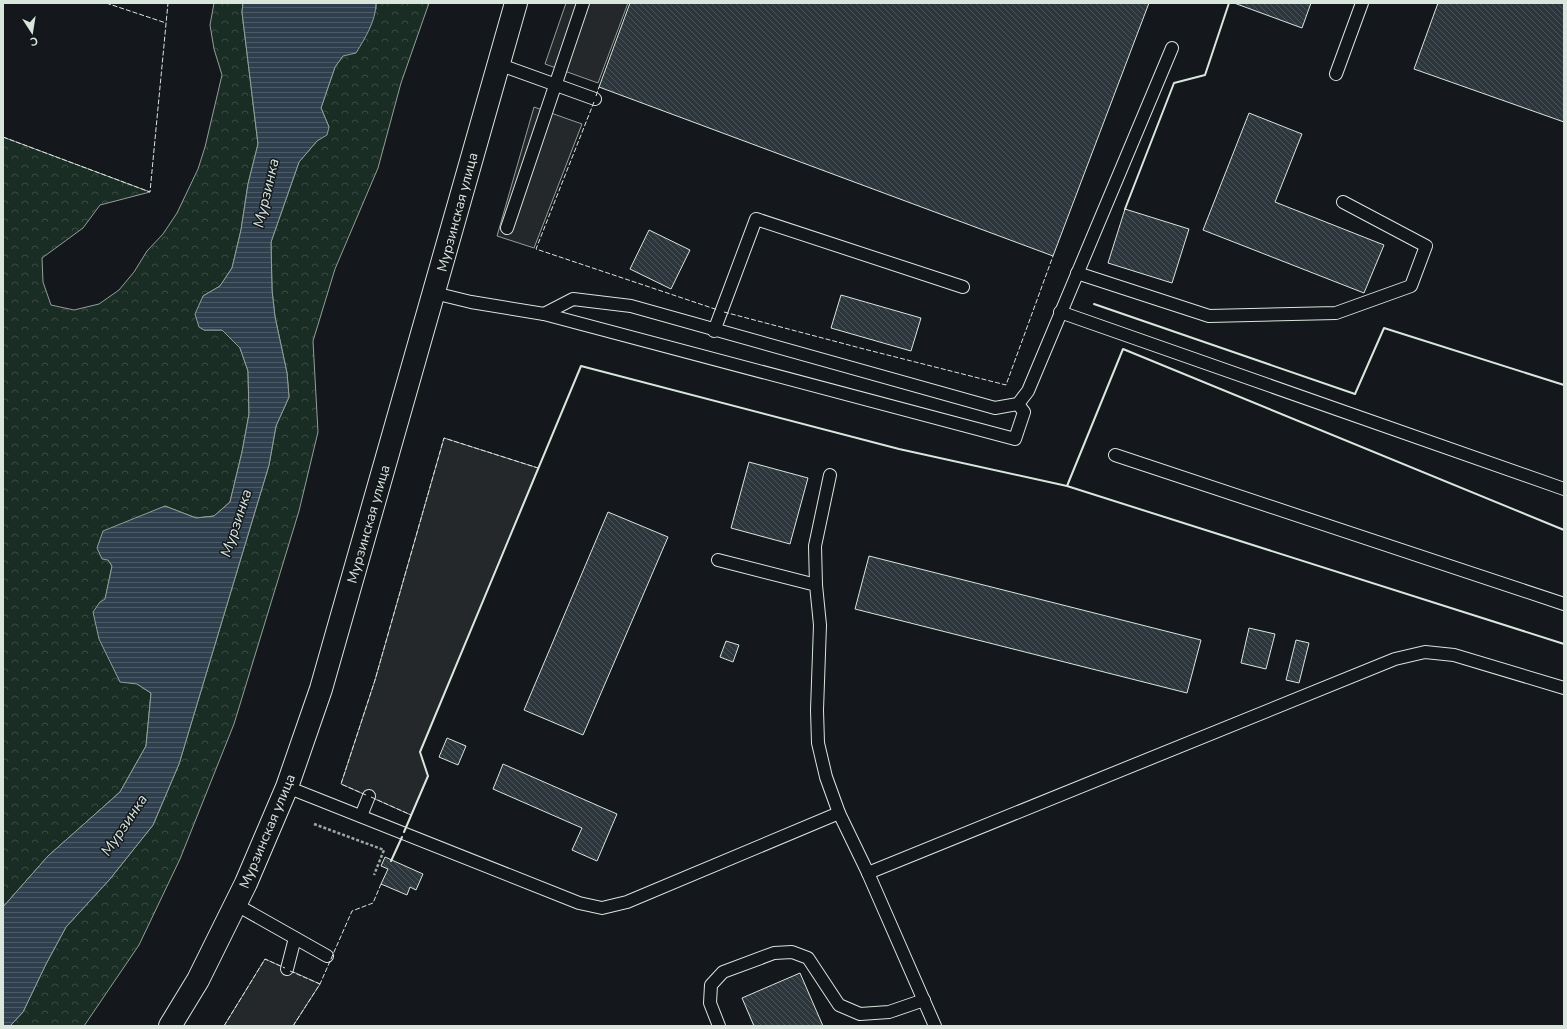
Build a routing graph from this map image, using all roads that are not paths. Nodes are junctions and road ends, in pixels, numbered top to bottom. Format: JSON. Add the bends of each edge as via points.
{"nodes":[{"id":1,"x":516,"y":3,"type":"edge"},
{"id":2,"x":582,"y":3,"type":"edge"},
{"id":3,"x":1362,"y":3,"type":"edge"},
{"id":4,"x":1172,"y":48,"type":"dead end"},
{"id":5,"x":498,"y":64,"type":"junction"},
{"id":6,"x":1336,"y":74,"type":"dead end"},
{"id":7,"x":556,"y":84,"type":"junction"},
{"id":8,"x":595,"y":99,"type":"dead end"},
{"id":9,"x":1342,"y":202,"type":"dead end"},
{"id":10,"x":506,"y":228,"type":"dead end"},
{"id":11,"x":1076,"y":273,"type":"junction"},
{"id":12,"x":963,"y":287,"type":"dead end"},
{"id":13,"x":434,"y":293,"type":"junction"},
{"id":14,"x":1060,"y":312,"type":"junction"},
{"id":15,"x":544,"y":314,"type":"junction"},
{"id":16,"x":714,"y":331,"type":"junction"},
{"id":17,"x":1018,"y":404,"type":"junction"},
{"id":18,"x":1115,"y":455,"type":"dead end"},
{"id":19,"x":830,"y":475,"type":"dead end"},
{"id":20,"x":1564,"y":489,"type":"edge"},
{"id":21,"x":718,"y":560,"type":"dead end"},
{"id":22,"x":816,"y":585,"type":"junction"},
{"id":23,"x":1564,"y":604,"type":"edge"},
{"id":24,"x":1564,"y":688,"type":"edge"},
{"id":25,"x":287,"y":787,"type":"junction"},
{"id":26,"x":369,"y":796,"type":"dead end"},
{"id":27,"x":839,"y":813,"type":"junction"},
{"id":28,"x":361,"y":816,"type":"junction"},
{"id":29,"x":868,"y":873,"type":"junction"},
{"id":30,"x":235,"y":904,"type":"junction"},
{"id":31,"x":294,"y":938,"type":"junction"},
{"id":32,"x":327,"y":956,"type":"dead end"},
{"id":33,"x":287,"y":969,"type":"dead end"},
{"id":34,"x":924,"y":1000,"type":"junction"},
{"id":35,"x":170,"y":1026,"type":"edge"},
{"id":36,"x":719,"y":1026,"type":"edge"},
{"id":37,"x":935,"y":1026,"type":"edge"}],
"edges":[{"from":1,"to":5,"type":"street","name":"Мурзинская улица"},
{"from":2,"to":7,"type":"lane"},
{"from":3,"to":6,"type":"lane"},
{"from":4,"to":11,"type":"lane"},
{"from":5,"to":7,"type":"lane"},
{"from":5,"to":13,"type":"street","name":"Мурзинская улица"},
{"from":7,"to":8,"type":"lane"},
{"from":7,"to":10,"type":"lane"},
{"from":9,"to":11,"type":"lane","via":[[1426,246],[1411,286],[1336,313],[1209,316]]},
{"from":11,"to":14,"type":"lane"},
{"from":12,"to":16,"type":"lane","via":[[756,218]]},
{"from":13,"to":15,"type":"lane","via":[[470,302]]},
{"from":13,"to":25,"type":"street","name":"Мурзинская улица","via":[[321,689]]},
{"from":14,"to":17,"type":"lane","via":[[1028,392]]},
{"from":14,"to":20,"type":"lane"},
{"from":15,"to":16,"type":"lane","via":[[573,299],[631,306]]},
{"from":15,"to":17,"type":"lane","via":[[1015,439],[1024,412]]},
{"from":16,"to":17,"type":"lane","via":[[995,408]]},
{"from":18,"to":23,"type":"lane"},
{"from":19,"to":22,"type":"lane","via":[[815,546]]},
{"from":21,"to":22,"type":"lane"},
{"from":22,"to":27,"type":"lane","via":[[820,625],[818,742],[826,777]]},
{"from":24,"to":29,"type":"lane","via":[[1454,655],[1425,652],[1395,659]]},
{"from":25,"to":28,"type":"lane"},
{"from":25,"to":30,"type":"street","name":"Мурзинская улица"},
{"from":26,"to":28,"type":"lane"},
{"from":27,"to":28,"type":"lane","via":[[627,902],[602,908],[579,903]]},
{"from":27,"to":29,"type":"lane"},
{"from":29,"to":34,"type":"lane"},
{"from":30,"to":31,"type":"lane"},
{"from":30,"to":35,"type":"street","name":"Мурзинская улица","via":[[198,980]]},
{"from":31,"to":32,"type":"lane"},
{"from":31,"to":33,"type":"lane"},
{"from":34,"to":36,"type":"lane","via":[[889,1012],[860,1014],[839,1005],[808,958],[792,952],[774,953],[723,972],[711,985],[710,1003]]},
{"from":34,"to":37,"type":"lane"}]}
